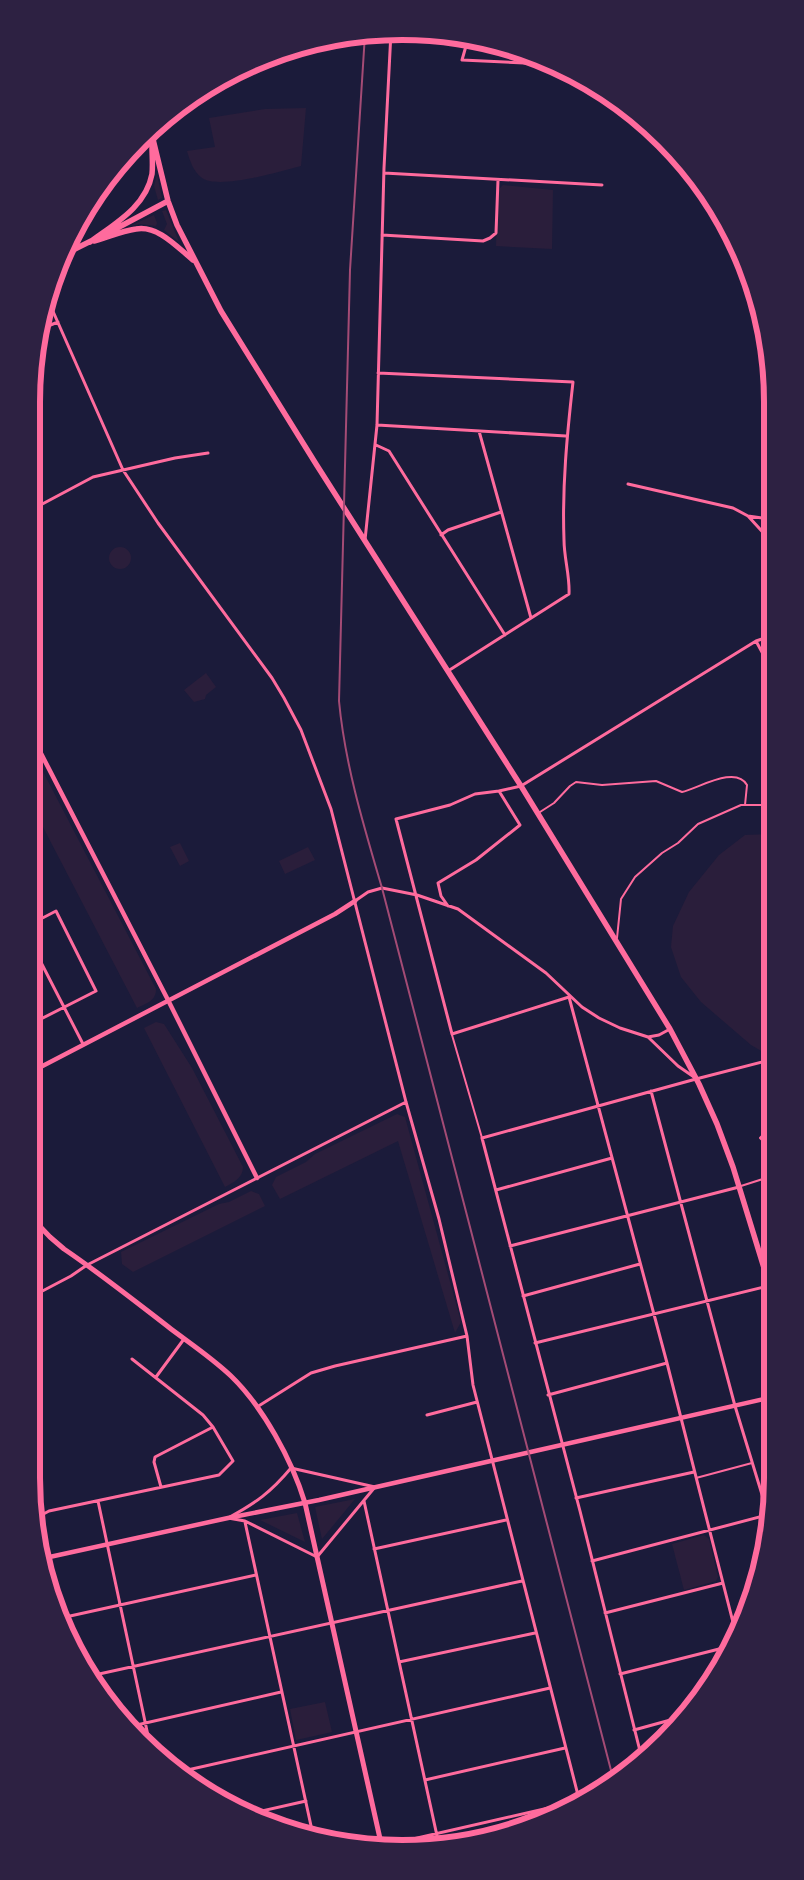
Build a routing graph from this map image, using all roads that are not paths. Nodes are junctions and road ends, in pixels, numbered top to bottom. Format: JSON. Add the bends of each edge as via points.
{"nodes":[{"id":1,"x":392,"y":40,"type":"edge"},
{"id":2,"x":466,"y":46,"type":"edge"},
{"id":3,"x":529,"y":63,"type":"edge"},
{"id":4,"x":153,"y":139,"type":"edge"},
{"id":5,"x":152,"y":140,"type":"edge"},
{"id":6,"x":384,"y":173,"type":"junction"},
{"id":7,"x":498,"y":180,"type":"junction"},
{"id":8,"x":602,"y":185,"type":"dead end"},
{"id":9,"x":168,"y":201,"type":"junction"},
{"id":10,"x":382,"y":235,"type":"junction"},
{"id":11,"x":90,"y":242,"type":"junction"},
{"id":12,"x":74,"y":250,"type":"edge"},
{"id":13,"x":195,"y":262,"type":"junction"},
{"id":14,"x":52,"y":309,"type":"edge"},
{"id":15,"x":58,"y":322,"type":"junction"},
{"id":16,"x":48,"y":326,"type":"edge"},
{"id":17,"x":378,"y":373,"type":"junction"},
{"id":18,"x":377,"y":425,"type":"junction"},
{"id":19,"x":479,"y":431,"type":"junction"},
{"id":20,"x":566,"y":436,"type":"junction"},
{"id":21,"x":376,"y":445,"type":"junction"},
{"id":22,"x":208,"y":453,"type":"dead end"},
{"id":23,"x":123,"y":470,"type":"junction"},
{"id":24,"x":628,"y":484,"type":"dead end"},
{"id":25,"x":40,"y":505,"type":"edge"},
{"id":26,"x":502,"y":512,"type":"junction"},
{"id":27,"x":748,"y":516,"type":"junction"},
{"id":28,"x":764,"y":518,"type":"edge"},
{"id":29,"x":764,"y":533,"type":"edge"},
{"id":30,"x":442,"y":534,"type":"junction"},
{"id":31,"x":364,"y":539,"type":"junction"},
{"id":32,"x":531,"y":618,"type":"junction"},
{"id":33,"x":505,"y":635,"type":"junction"},
{"id":34,"x":764,"y":639,"type":"edge"},
{"id":35,"x":756,"y":641,"type":"junction"},
{"id":36,"x":764,"y":656,"type":"edge"},
{"id":37,"x":448,"y":671,"type":"junction"},
{"id":38,"x":41,"y":753,"type":"edge"},
{"id":39,"x":521,"y":786,"type":"junction"},
{"id":40,"x":498,"y":792,"type":"junction"},
{"id":41,"x":745,"y":805,"type":"junction"},
{"id":42,"x":764,"y":805,"type":"edge"},
{"id":43,"x":538,"y":813,"type":"junction"},
{"id":44,"x":417,"y":895,"type":"junction"},
{"id":45,"x":355,"y":901,"type":"junction"},
{"id":46,"x":448,"y":906,"type":"junction"},
{"id":47,"x":40,"y":919,"type":"edge"},
{"id":48,"x":616,"y":943,"type":"junction"},
{"id":49,"x":40,"y":960,"type":"edge"},
{"id":50,"x":570,"y":997,"type":"junction"},
{"id":51,"x":168,"y":1000,"type":"junction"},
{"id":52,"x":64,"y":1007,"type":"junction"},
{"id":53,"x":40,"y":1019,"type":"edge"},
{"id":54,"x":670,"y":1029,"type":"junction"},
{"id":55,"x":452,"y":1034,"type":"junction"},
{"id":56,"x":648,"y":1037,"type":"junction"},
{"id":57,"x":83,"y":1044,"type":"junction"},
{"id":58,"x":764,"y":1062,"type":"edge"},
{"id":59,"x":40,"y":1067,"type":"edge"},
{"id":60,"x":696,"y":1078,"type":"junction"},
{"id":61,"x":651,"y":1091,"type":"junction"},
{"id":62,"x":406,"y":1102,"type":"junction"},
{"id":63,"x":599,"y":1106,"type":"junction"},
{"id":64,"x":482,"y":1138,"type":"junction"},
{"id":65,"x":612,"y":1158,"type":"junction"},
{"id":66,"x":257,"y":1178,"type":"junction"},
{"id":67,"x":764,"y":1179,"type":"edge"},
{"id":68,"x":739,"y":1187,"type":"junction"},
{"id":69,"x":496,"y":1190,"type":"junction"},
{"id":70,"x":680,"y":1202,"type":"junction"},
{"id":71,"x":628,"y":1216,"type":"junction"},
{"id":72,"x":40,"y":1227,"type":"edge"},
{"id":73,"x":510,"y":1246,"type":"junction"},
{"id":74,"x":640,"y":1264,"type":"junction"},
{"id":75,"x":764,"y":1264,"type":"edge"},
{"id":76,"x":87,"y":1265,"type":"junction"},
{"id":77,"x":764,"y":1287,"type":"edge"},
{"id":78,"x":40,"y":1292,"type":"edge"},
{"id":79,"x":523,"y":1296,"type":"junction"},
{"id":80,"x":706,"y":1300,"type":"junction"},
{"id":81,"x":654,"y":1313,"type":"junction"},
{"id":82,"x":467,"y":1336,"type":"junction"},
{"id":83,"x":184,"y":1339,"type":"junction"},
{"id":84,"x":535,"y":1344,"type":"junction"},
{"id":85,"x":132,"y":1359,"type":"dead end"},
{"id":86,"x":667,"y":1363,"type":"junction"},
{"id":87,"x":156,"y":1377,"type":"junction"},
{"id":88,"x":548,"y":1395,"type":"junction"},
{"id":89,"x":764,"y":1399,"type":"edge"},
{"id":90,"x":477,"y":1402,"type":"junction"},
{"id":91,"x":735,"y":1406,"type":"junction"},
{"id":92,"x":256,"y":1408,"type":"junction"},
{"id":93,"x":427,"y":1415,"type":"dead end"},
{"id":94,"x":680,"y":1418,"type":"junction"},
{"id":95,"x":213,"y":1427,"type":"junction"},
{"id":96,"x":562,"y":1445,"type":"junction"},
{"id":97,"x":492,"y":1461,"type":"junction"},
{"id":98,"x":752,"y":1463,"type":"junction"},
{"id":99,"x":291,"y":1468,"type":"junction"},
{"id":100,"x":694,"y":1472,"type":"junction"},
{"id":101,"x":696,"y":1478,"type":"junction"},
{"id":102,"x":375,"y":1487,"type":"junction"},
{"id":103,"x":161,"y":1488,"type":"junction"},
{"id":104,"x":576,"y":1498,"type":"junction"},
{"id":105,"x":364,"y":1500,"type":"junction"},
{"id":106,"x":763,"y":1500,"type":"edge"},
{"id":107,"x":98,"y":1502,"type":"junction"},
{"id":108,"x":305,"y":1503,"type":"junction"},
{"id":109,"x":762,"y":1514,"type":"edge"},
{"id":110,"x":42,"y":1515,"type":"edge"},
{"id":111,"x":228,"y":1518,"type":"junction"},
{"id":112,"x":506,"y":1520,"type":"junction"},
{"id":113,"x":244,"y":1521,"type":"junction"},
{"id":114,"x":709,"y":1530,"type":"junction"},
{"id":115,"x":106,"y":1544,"type":"junction"},
{"id":116,"x":374,"y":1549,"type":"junction"},
{"id":117,"x":49,"y":1557,"type":"edge"},
{"id":118,"x":317,"y":1557,"type":"junction"},
{"id":119,"x":592,"y":1561,"type":"junction"},
{"id":120,"x":256,"y":1576,"type":"junction"},
{"id":121,"x":522,"y":1581,"type":"junction"},
{"id":122,"x":723,"y":1583,"type":"junction"},
{"id":123,"x":120,"y":1605,"type":"junction"},
{"id":124,"x":388,"y":1610,"type":"junction"},
{"id":125,"x":605,"y":1613,"type":"junction"},
{"id":126,"x":68,"y":1616,"type":"edge"},
{"id":127,"x":332,"y":1622,"type":"junction"},
{"id":128,"x":733,"y":1623,"type":"edge"},
{"id":129,"x":535,"y":1633,"type":"junction"},
{"id":130,"x":269,"y":1636,"type":"junction"},
{"id":131,"x":722,"y":1648,"type":"edge"},
{"id":132,"x":399,"y":1662,"type":"junction"},
{"id":133,"x":133,"y":1666,"type":"junction"},
{"id":134,"x":98,"y":1674,"type":"edge"},
{"id":135,"x":620,"y":1674,"type":"junction"},
{"id":136,"x":550,"y":1688,"type":"junction"},
{"id":137,"x":281,"y":1692,"type":"junction"},
{"id":138,"x":412,"y":1720,"type":"junction"},
{"id":139,"x":671,"y":1720,"type":"edge"},
{"id":140,"x":146,"y":1723,"type":"junction"},
{"id":141,"x":137,"y":1725,"type":"edge"},
{"id":142,"x":634,"y":1730,"type":"junction"},
{"id":143,"x":356,"y":1733,"type":"junction"},
{"id":144,"x":148,"y":1736,"type":"edge"},
{"id":145,"x":294,"y":1747,"type":"junction"},
{"id":146,"x":565,"y":1748,"type":"junction"},
{"id":147,"x":640,"y":1751,"type":"edge"},
{"id":148,"x":189,"y":1770,"type":"edge"},
{"id":149,"x":425,"y":1780,"type":"junction"},
{"id":150,"x":578,"y":1795,"type":"edge"},
{"id":151,"x":306,"y":1801,"type":"junction"},
{"id":152,"x":549,"y":1809,"type":"edge"},
{"id":153,"x":261,"y":1811,"type":"edge"},
{"id":154,"x":312,"y":1829,"type":"edge"},
{"id":155,"x":436,"y":1833,"type":"junction"},
{"id":156,"x":437,"y":1838,"type":"edge"},
{"id":157,"x":379,"y":1839,"type":"edge"},
{"id":158,"x":408,"y":1840,"type":"edge"}],
"edges":[{"from":1,"to":6,"type":"street"},
{"from":2,"to":3,"type":"street","via":[[462,60]]},
{"from":4,"to":9,"type":"main road"},
{"from":5,"to":11,"type":"main road","via":[[152,174],[142,198],[134,209]]},
{"from":6,"to":7,"type":"street"},
{"from":6,"to":10,"type":"street"},
{"from":7,"to":8,"type":"street"},
{"from":7,"to":10,"type":"street","via":[[496,232],[490,238],[483,241]]},
{"from":9,"to":11,"type":"main road"},
{"from":9,"to":13,"type":"main road"},
{"from":10,"to":17,"type":"street"},
{"from":11,"to":12,"type":"main road"},
{"from":11,"to":13,"type":"main road","via":[[137,228],[147,229],[162,235]]},
{"from":13,"to":31,"type":"main road","via":[[221,311]]},
{"from":14,"to":15,"type":"street"},
{"from":15,"to":16,"type":"street"},
{"from":15,"to":23,"type":"street"},
{"from":17,"to":18,"type":"street"},
{"from":17,"to":20,"type":"street","via":[[573,382]]},
{"from":18,"to":19,"type":"street"},
{"from":18,"to":21,"type":"street"},
{"from":19,"to":20,"type":"street"},
{"from":19,"to":26,"type":"street"},
{"from":20,"to":32,"type":"street","via":[[564,540],[569,594]]},
{"from":21,"to":30,"type":"street","via":[[389,451]]},
{"from":21,"to":31,"type":"street"},
{"from":22,"to":23,"type":"street"},
{"from":23,"to":25,"type":"street","via":[[93,477]]},
{"from":23,"to":45,"type":"street","via":[[272,678],[294,714],[328,801]]},
{"from":24,"to":27,"type":"street","via":[[733,508]]},
{"from":26,"to":30,"type":"street"},
{"from":26,"to":32,"type":"street"},
{"from":27,"to":28,"type":"street"},
{"from":27,"to":29,"type":"street"},
{"from":30,"to":33,"type":"street"},
{"from":31,"to":37,"type":"main road"},
{"from":32,"to":33,"type":"street"},
{"from":33,"to":37,"type":"street"},
{"from":34,"to":35,"type":"street"},
{"from":35,"to":36,"type":"street"},
{"from":35,"to":39,"type":"street"},
{"from":37,"to":39,"type":"main road"},
{"from":38,"to":51,"type":"street"},
{"from":39,"to":40,"type":"street"},
{"from":39,"to":43,"type":"main road"},
{"from":40,"to":44,"type":"street","via":[[475,794],[450,805],[396,819]]},
{"from":40,"to":46,"type":"street","via":[[520,824],[476,860],[438,883]]},
{"from":41,"to":42,"type":"lane"},
{"from":41,"to":43,"type":"lane","via":[[747,785],[735,776],[682,792],[656,781],[602,785],[576,782]]},
{"from":41,"to":48,"type":"lane","via":[[698,824],[635,877],[621,899]]},
{"from":43,"to":48,"type":"main road"},
{"from":44,"to":45,"type":"street","via":[[382,888]]},
{"from":44,"to":46,"type":"street"},
{"from":44,"to":55,"type":"street"},
{"from":45,"to":51,"type":"street"},
{"from":45,"to":62,"type":"street"},
{"from":46,"to":50,"type":"street","via":[[458,909],[546,973]]},
{"from":47,"to":52,"type":"street","via":[[56,911],[96,991]]},
{"from":48,"to":54,"type":"main road"},
{"from":49,"to":52,"type":"street"},
{"from":50,"to":55,"type":"street"},
{"from":50,"to":56,"type":"street","via":[[598,1018]]},
{"from":50,"to":63,"type":"street"},
{"from":51,"to":57,"type":"street"},
{"from":51,"to":66,"type":"street"},
{"from":52,"to":53,"type":"street"},
{"from":52,"to":57,"type":"street"},
{"from":54,"to":56,"type":"street"},
{"from":54,"to":60,"type":"main road"},
{"from":55,"to":64,"type":"lane"},
{"from":56,"to":60,"type":"street","via":[[678,1066]]},
{"from":57,"to":59,"type":"street"},
{"from":58,"to":60,"type":"street"},
{"from":60,"to":61,"type":"street"},
{"from":60,"to":68,"type":"main road","via":[[717,1124]]},
{"from":61,"to":63,"type":"street"},
{"from":61,"to":70,"type":"street"},
{"from":62,"to":66,"type":"street"},
{"from":62,"to":82,"type":"street"},
{"from":63,"to":64,"type":"street"},
{"from":63,"to":65,"type":"street"},
{"from":64,"to":69,"type":"street"},
{"from":65,"to":69,"type":"street"},
{"from":65,"to":71,"type":"street"},
{"from":66,"to":76,"type":"street"},
{"from":67,"to":68,"type":"lane"},
{"from":68,"to":70,"type":"street"},
{"from":68,"to":75,"type":"main road"},
{"from":69,"to":73,"type":"street"},
{"from":70,"to":71,"type":"street"},
{"from":70,"to":80,"type":"street"},
{"from":71,"to":73,"type":"street"},
{"from":71,"to":74,"type":"street"},
{"from":72,"to":76,"type":"main road"},
{"from":73,"to":79,"type":"street"},
{"from":74,"to":79,"type":"street"},
{"from":74,"to":81,"type":"street"},
{"from":76,"to":78,"type":"street"},
{"from":76,"to":83,"type":"main road"},
{"from":77,"to":80,"type":"street"},
{"from":79,"to":84,"type":"street"},
{"from":80,"to":81,"type":"street"},
{"from":80,"to":91,"type":"street"},
{"from":81,"to":84,"type":"street"},
{"from":81,"to":86,"type":"street"},
{"from":82,"to":90,"type":"street"},
{"from":82,"to":92,"type":"street","via":[[312,1373]]},
{"from":83,"to":87,"type":"street"},
{"from":83,"to":92,"type":"main road","via":[[231,1377]]},
{"from":84,"to":88,"type":"street"},
{"from":85,"to":87,"type":"street"},
{"from":86,"to":88,"type":"street"},
{"from":86,"to":94,"type":"street"},
{"from":87,"to":95,"type":"street"},
{"from":88,"to":96,"type":"street"},
{"from":89,"to":91,"type":"street"},
{"from":90,"to":93,"type":"street"},
{"from":90,"to":97,"type":"street"},
{"from":91,"to":94,"type":"street"},
{"from":91,"to":98,"type":"street"},
{"from":92,"to":99,"type":"main road"},
{"from":94,"to":96,"type":"street"},
{"from":94,"to":100,"type":"street"},
{"from":95,"to":103,"type":"street","via":[[155,1457]]},
{"from":95,"to":103,"type":"street","via":[[234,1461],[219,1475]]},
{"from":96,"to":97,"type":"street"},
{"from":96,"to":104,"type":"street"},
{"from":97,"to":102,"type":"street"},
{"from":97,"to":112,"type":"street"},
{"from":98,"to":101,"type":"lane"},
{"from":98,"to":106,"type":"street"},
{"from":99,"to":102,"type":"street"},
{"from":99,"to":108,"type":"main road"},
{"from":99,"to":111,"type":"street","via":[[256,1503]]},
{"from":100,"to":101,"type":"street"},
{"from":100,"to":104,"type":"street"},
{"from":101,"to":114,"type":"street"},
{"from":102,"to":105,"type":"street"},
{"from":102,"to":108,"type":"street"},
{"from":103,"to":107,"type":"street"},
{"from":104,"to":119,"type":"street"},
{"from":105,"to":116,"type":"street"},
{"from":105,"to":118,"type":"street"},
{"from":107,"to":110,"type":"street"},
{"from":107,"to":115,"type":"street"},
{"from":108,"to":111,"type":"street"},
{"from":108,"to":118,"type":"main road"},
{"from":109,"to":114,"type":"street"},
{"from":111,"to":113,"type":"street"},
{"from":111,"to":115,"type":"street"},
{"from":112,"to":116,"type":"street"},
{"from":112,"to":121,"type":"street"},
{"from":113,"to":118,"type":"street"},
{"from":113,"to":120,"type":"street"},
{"from":114,"to":119,"type":"street"},
{"from":114,"to":122,"type":"street"},
{"from":115,"to":117,"type":"street"},
{"from":115,"to":123,"type":"street"},
{"from":116,"to":124,"type":"street"},
{"from":118,"to":127,"type":"main road"},
{"from":119,"to":125,"type":"street"},
{"from":120,"to":123,"type":"street"},
{"from":120,"to":130,"type":"street"},
{"from":121,"to":124,"type":"street"},
{"from":121,"to":129,"type":"street"},
{"from":122,"to":125,"type":"street"},
{"from":122,"to":128,"type":"street"},
{"from":123,"to":126,"type":"street"},
{"from":123,"to":133,"type":"street"},
{"from":124,"to":127,"type":"street"},
{"from":124,"to":132,"type":"street"},
{"from":125,"to":135,"type":"street"},
{"from":127,"to":130,"type":"street"},
{"from":127,"to":143,"type":"main road"},
{"from":129,"to":132,"type":"street"},
{"from":129,"to":136,"type":"street"},
{"from":130,"to":133,"type":"street"},
{"from":130,"to":137,"type":"street"},
{"from":131,"to":135,"type":"street"},
{"from":132,"to":138,"type":"street"},
{"from":133,"to":134,"type":"street"},
{"from":133,"to":140,"type":"street"},
{"from":135,"to":142,"type":"street"},
{"from":136,"to":138,"type":"street"},
{"from":136,"to":146,"type":"street"},
{"from":137,"to":140,"type":"street"},
{"from":137,"to":145,"type":"street"},
{"from":138,"to":143,"type":"street"},
{"from":138,"to":149,"type":"street"},
{"from":139,"to":142,"type":"street"},
{"from":140,"to":141,"type":"street"},
{"from":140,"to":144,"type":"street"},
{"from":142,"to":147,"type":"street"},
{"from":143,"to":145,"type":"street"},
{"from":143,"to":157,"type":"main road"},
{"from":145,"to":148,"type":"street"},
{"from":145,"to":151,"type":"street"},
{"from":146,"to":149,"type":"street"},
{"from":146,"to":150,"type":"street"},
{"from":149,"to":155,"type":"street"},
{"from":151,"to":153,"type":"street"},
{"from":151,"to":154,"type":"street"},
{"from":152,"to":155,"type":"street"},
{"from":155,"to":156,"type":"street"},
{"from":155,"to":158,"type":"street"}]}
